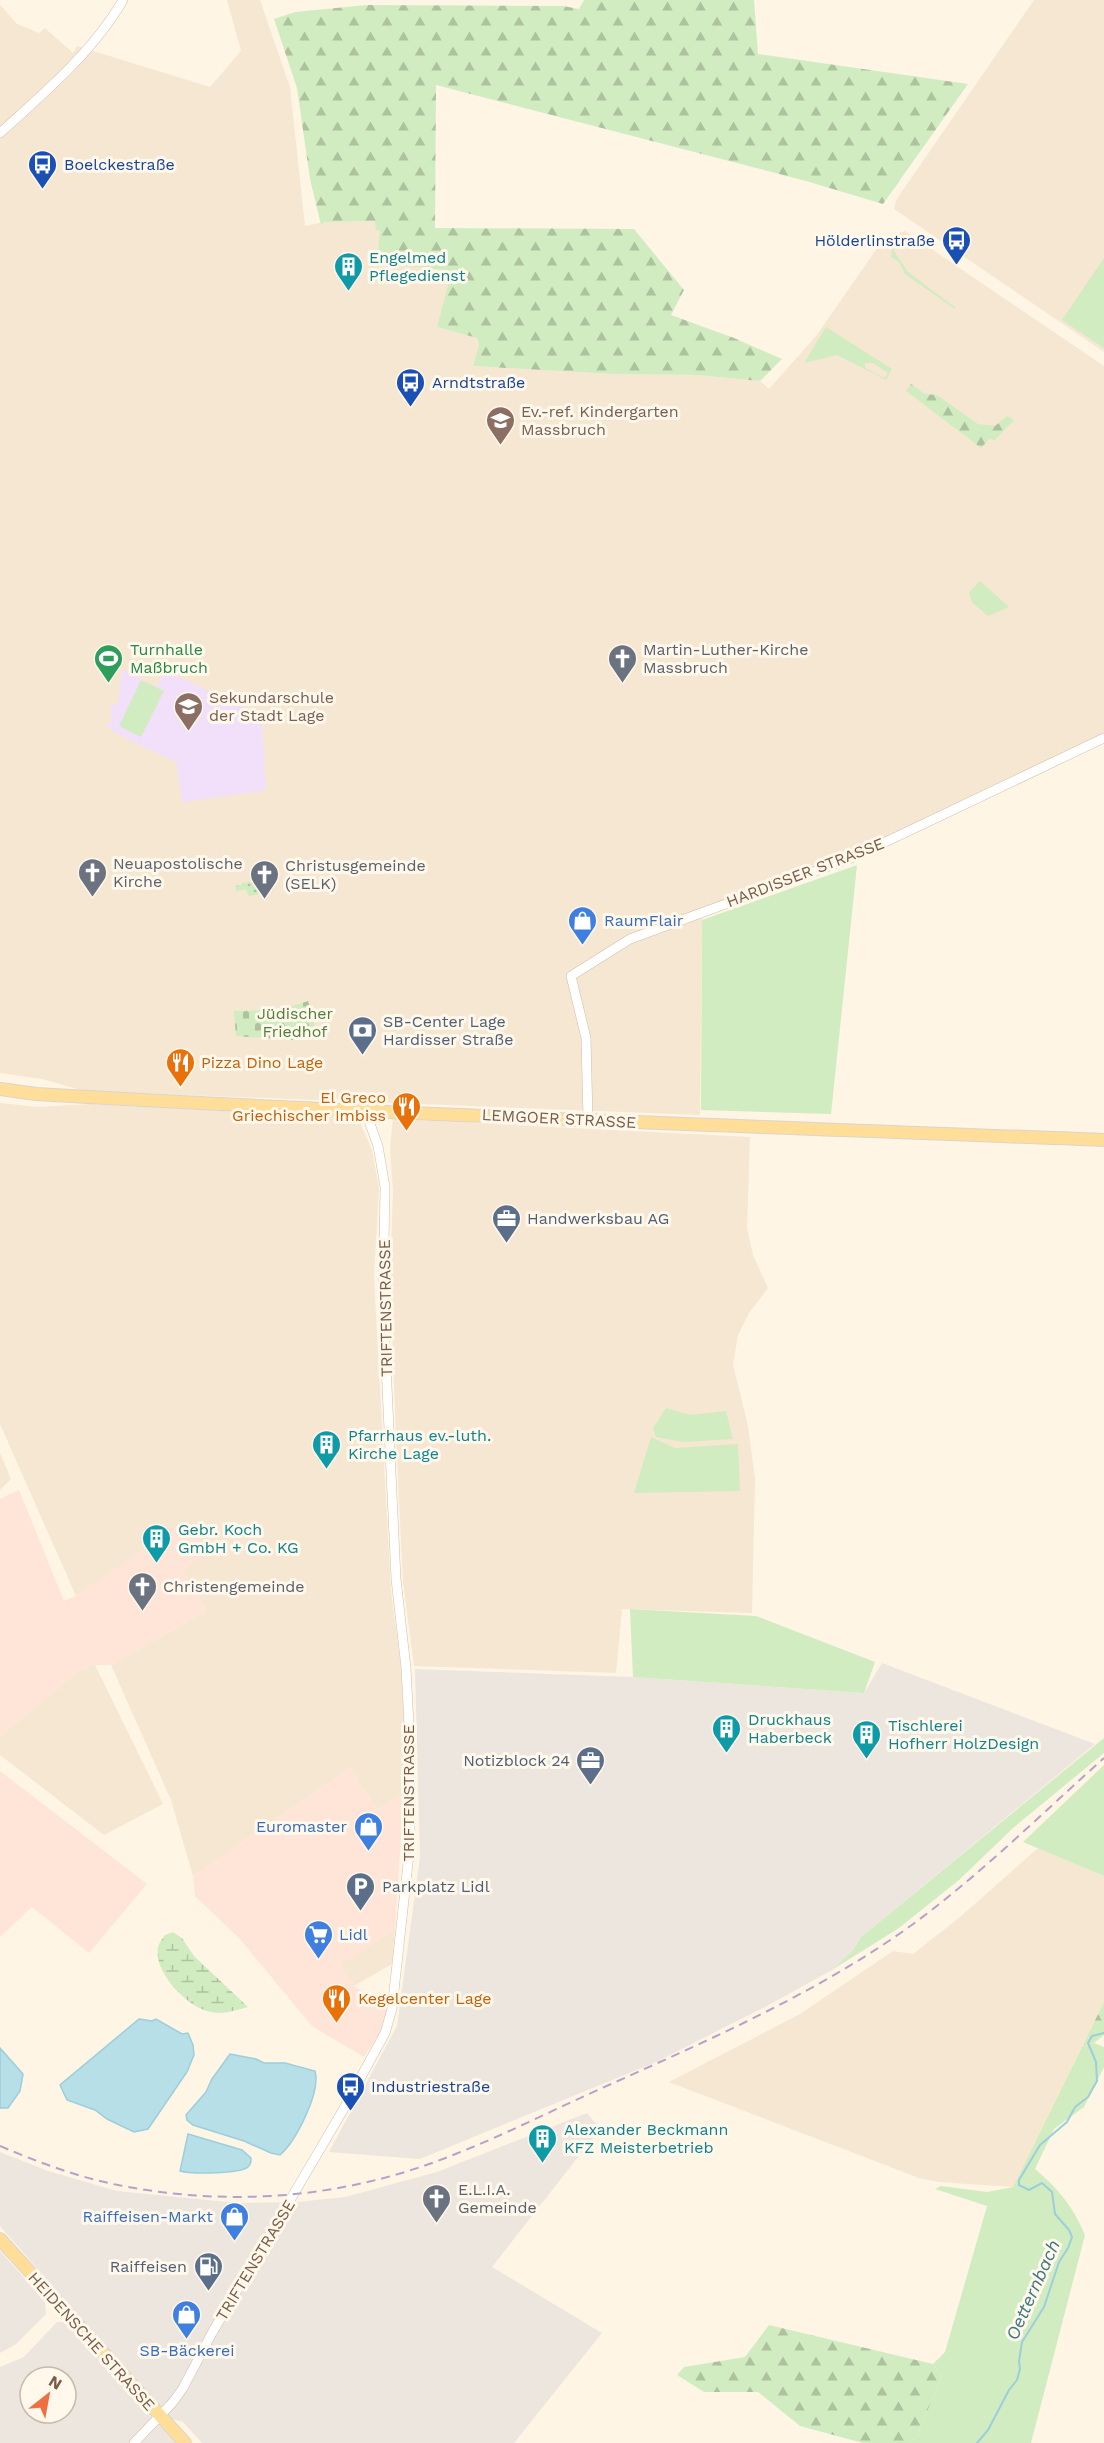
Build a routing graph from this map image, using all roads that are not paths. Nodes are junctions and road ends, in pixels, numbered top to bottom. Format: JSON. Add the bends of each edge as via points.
{"nodes":[{"id":1,"x":123,"y":0,"type":"edge"},
{"id":2,"x":0,"y":133,"type":"edge"},
{"id":3,"x":1104,"y":738,"type":"edge"},
{"id":4,"x":0,"y":1089,"type":"edge"},
{"id":5,"x":365,"y":1110,"type":"junction"},
{"id":6,"x":588,"y":1119,"type":"junction"},
{"id":7,"x":1104,"y":1140,"type":"edge"},
{"id":8,"x":0,"y":2239,"type":"edge"},
{"id":9,"x":159,"y":2415,"type":"junction"},
{"id":10,"x":134,"y":2443,"type":"edge"},
{"id":11,"x":185,"y":2443,"type":"edge"}],
"edges":[{"from":1,"to":2,"type":"street","via":[[59,80]]},
{"from":3,"to":6,"type":"street","name":"HARDISSER STRASSE","via":[[854,857],[630,939],[571,976],[586,1038]]},
{"from":4,"to":5,"type":"main road","name":"LEMGOER STRASSE","via":[[68,1096]]},
{"from":5,"to":6,"type":"main road","name":"LEMGOER STRASSE"},
{"from":5,"to":9,"type":"street","name":"TRIFTENSTRASSE","via":[[378,1146],[385,1187],[383,1301],[396,1579],[410,1744],[410,1845],[392,2009],[385,2033],[343,2110],[183,2388]]},
{"from":6,"to":7,"type":"main road","name":"LEMGOER STRASSE"},
{"from":8,"to":9,"type":"main road","name":"HEIDENSCHE STRASSE"},
{"from":9,"to":10,"type":"street","name":"TRIFTENSTRASSE"},
{"from":9,"to":11,"type":"main road","name":"HEIDENSCHE STRASSE"}]}
